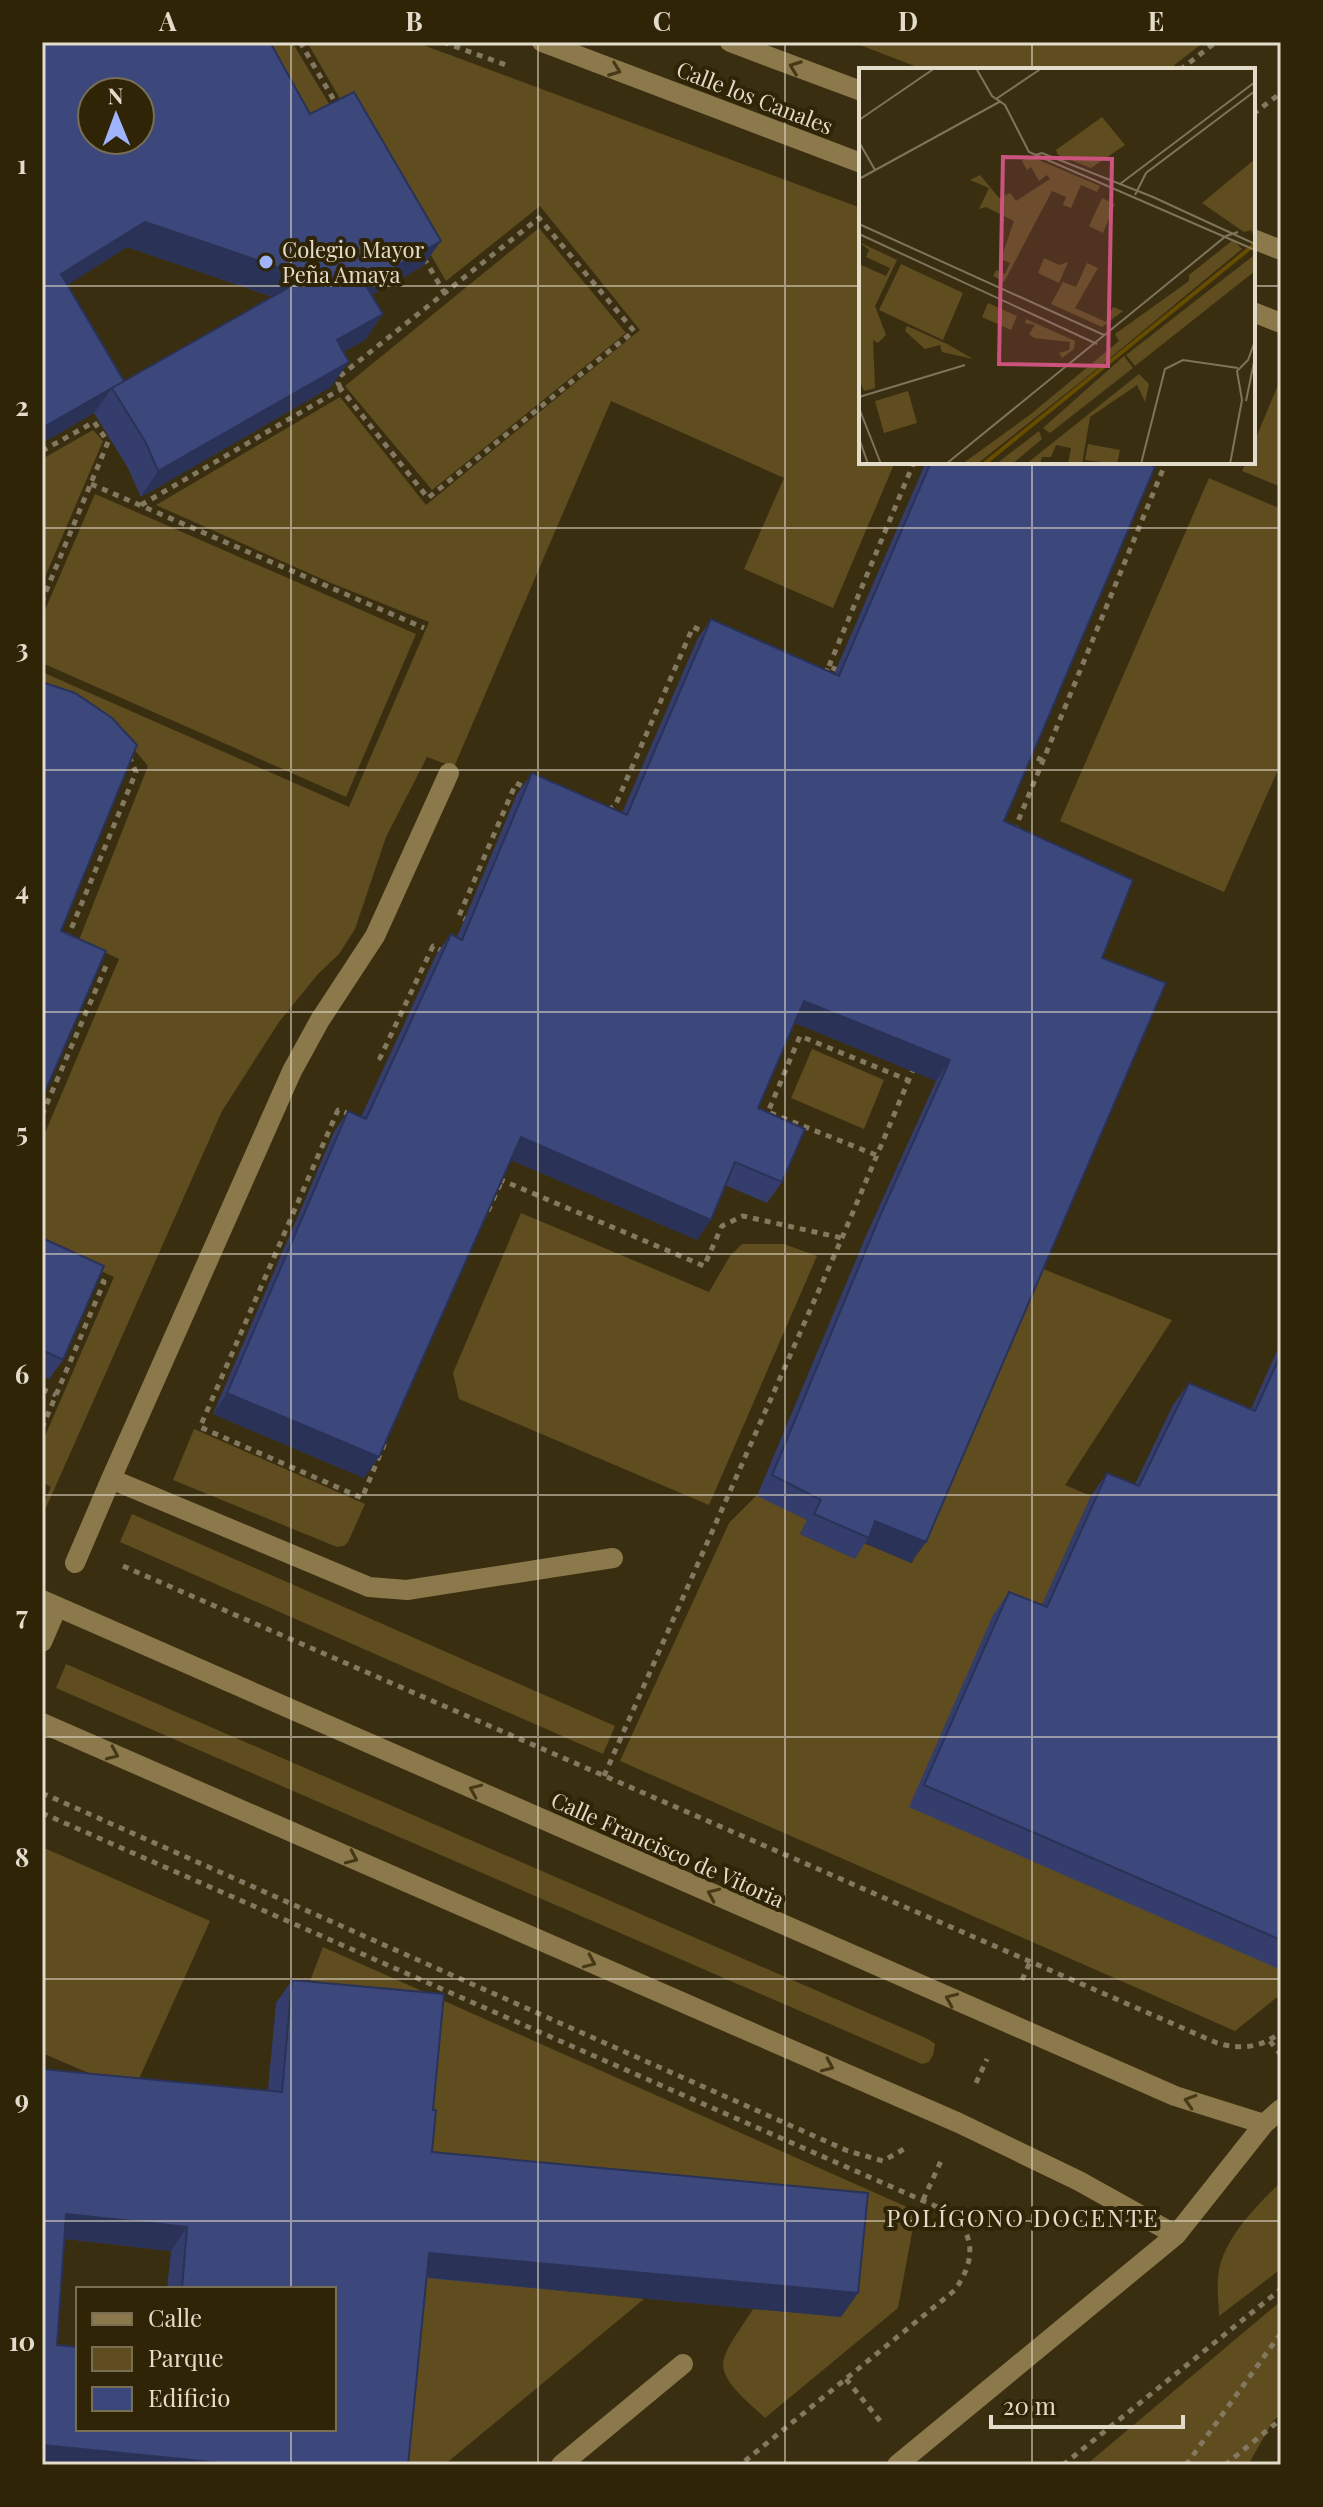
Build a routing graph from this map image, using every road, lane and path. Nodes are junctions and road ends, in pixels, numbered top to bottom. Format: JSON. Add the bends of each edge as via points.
{"nodes":[{"id":1,"x":300,"y":42,"type":"edge"},
{"id":2,"x":542,"y":42,"type":"edge"},
{"id":3,"x":730,"y":42,"type":"edge"},
{"id":4,"x":1216,"y":42,"type":"edge"},
{"id":5,"x":1183,"y":68,"type":"edge"},
{"id":6,"x":859,"y":90,"type":"edge"},
{"id":7,"x":1281,"y":93,"type":"edge"},
{"id":8,"x":340,"y":111,"type":"edge"},
{"id":9,"x":1255,"y":112,"type":"edge"},
{"id":10,"x":859,"y":162,"type":"edge"},
{"id":11,"x":1255,"y":240,"type":"edge"},
{"id":12,"x":1281,"y":250,"type":"edge"},
{"id":13,"x":422,"y":255,"type":"edge"},
{"id":14,"x":445,"y":294,"type":"junction"},
{"id":15,"x":1255,"y":313,"type":"edge"},
{"id":16,"x":1281,"y":323,"type":"edge"},
{"id":17,"x":341,"y":389,"type":"junction"},
{"id":18,"x":42,"y":451,"type":"edge"},
{"id":19,"x":913,"y":464,"type":"edge"},
{"id":20,"x":1165,"y":464,"type":"edge"},
{"id":21,"x":91,"y":484,"type":"junction"},
{"id":22,"x":141,"y":505,"type":"junction"},
{"id":23,"x":42,"y":601,"type":"edge"},
{"id":24,"x":424,"y":628,"type":"dead end"},
{"id":25,"x":708,"y":633,"type":"edge"},
{"id":26,"x":829,"y":666,"type":"junction"},
{"id":27,"x":843,"y":673,"type":"edge"},
{"id":28,"x":822,"y":682,"type":"edge"},
{"id":29,"x":120,"y":745,"type":"edge"},
{"id":30,"x":1015,"y":749,"type":"edge"},
{"id":31,"x":1044,"y":761,"type":"junction"},
{"id":32,"x":449,"y":773,"type":"dead end"},
{"id":33,"x":529,"y":789,"type":"edge"},
{"id":34,"x":604,"y":812,"type":"edge"},
{"id":35,"x":1013,"y":834,"type":"edge"},
{"id":36,"x":473,"y":922,"type":"edge"},
{"id":37,"x":63,"y":946,"type":"edge"},
{"id":38,"x":445,"y":952,"type":"edge"},
{"id":39,"x":92,"y":959,"type":"edge"},
{"id":40,"x":921,"y":1051,"type":"edge"},
{"id":41,"x":406,"y":1069,"type":"edge"},
{"id":42,"x":908,"y":1080,"type":"junction"},
{"id":43,"x":42,"y":1115,"type":"edge"},
{"id":44,"x":352,"y":1115,"type":"edge"},
{"id":45,"x":876,"y":1155,"type":"junction"},
{"id":46,"x":488,"y":1174,"type":"edge"},
{"id":47,"x":502,"y":1180,"type":"junction"},
{"id":48,"x":483,"y":1223,"type":"edge"},
{"id":49,"x":842,"y":1238,"type":"junction"},
{"id":50,"x":92,"y":1276,"type":"edge"},
{"id":51,"x":42,"y":1389,"type":"edge"},
{"id":52,"x":56,"y":1395,"type":"junction"},
{"id":53,"x":42,"y":1428,"type":"edge"},
{"id":54,"x":390,"y":1432,"type":"edge"},
{"id":55,"x":111,"y":1479,"type":"junction"},
{"id":56,"x":82,"y":1547,"type":"joint"},
{"id":57,"x":613,"y":1558,"type":"dead end"},
{"id":58,"x":49,"y":1603,"type":"edge"},
{"id":59,"x":42,"y":1642,"type":"edge"},
{"id":60,"x":42,"y":1723,"type":"edge"},
{"id":61,"x":604,"y":1776,"type":"junction"},
{"id":62,"x":42,"y":1793,"type":"edge"},
{"id":63,"x":42,"y":1813,"type":"edge"},
{"id":64,"x":1281,"y":2032,"type":"edge"},
{"id":65,"x":1270,"y":2041,"type":"junction"},
{"id":66,"x":1281,"y":2055,"type":"edge"},
{"id":67,"x":1281,"y":2109,"type":"edge"},
{"id":68,"x":930,"y":2111,"type":"junction"},
{"id":69,"x":1264,"y":2124,"type":"junction"},
{"id":70,"x":1176,"y":2235,"type":"junction"},
{"id":71,"x":1281,"y":2289,"type":"edge"},
{"id":72,"x":1281,"y":2333,"type":"edge"},
{"id":73,"x":683,"y":2364,"type":"dead end"},
{"id":74,"x":1281,"y":2419,"type":"edge"},
{"id":75,"x":561,"y":2465,"type":"edge"},
{"id":76,"x":740,"y":2465,"type":"edge"},
{"id":77,"x":897,"y":2465,"type":"edge"},
{"id":78,"x":1063,"y":2465,"type":"edge"},
{"id":79,"x":1186,"y":2465,"type":"edge"},
{"id":80,"x":1225,"y":2465,"type":"edge"}],
"edges":[{"from":1,"to":8,"type":"path"},
{"from":2,"to":10,"type":"street","name":"Calle los Canales","one_way":true},
{"from":6,"to":3,"type":"street","name":"Calle los Canales","one_way":true},
{"from":4,"to":5,"type":"path"},
{"from":7,"to":9,"type":"path"},
{"from":11,"to":12,"type":"street"},
{"from":13,"to":14,"type":"path"},
{"from":14,"to":17,"type":"path","via":[[340,376]]},
{"from":14,"to":17,"type":"path","via":[[539,218],[634,331],[428,498]]},
{"from":15,"to":16,"type":"street"},
{"from":17,"to":22,"type":"path"},
{"from":18,"to":21,"type":"path","via":[[94,422],[108,442]]},
{"from":19,"to":26,"type":"path"},
{"from":20,"to":31,"type":"path"},
{"from":21,"to":22,"type":"path"},
{"from":21,"to":23,"type":"path"},
{"from":22,"to":24,"type":"path"},
{"from":25,"to":34,"type":"path","via":[[693,627],[615,806]]},
{"from":26,"to":27,"type":"path"},
{"from":26,"to":28,"type":"path"},
{"from":29,"to":37,"type":"path","via":[[136,772]]},
{"from":30,"to":31,"type":"path"},
{"from":31,"to":35,"type":"path"},
{"from":32,"to":55,"type":"street","via":[[375,936],[292,1071]]},
{"from":33,"to":36,"type":"path","via":[[516,783],[459,916]]},
{"from":38,"to":41,"type":"path","via":[[433,946],[380,1058]]},
{"from":39,"to":43,"type":"path","via":[[106,966]]},
{"from":40,"to":42,"type":"path"},
{"from":42,"to":45,"type":"path"},
{"from":42,"to":45,"type":"path","via":[[800,1036],[768,1112]]},
{"from":44,"to":54,"type":"path","via":[[338,1110],[200,1427],[362,1498]]},
{"from":45,"to":49,"type":"path"},
{"from":46,"to":47,"type":"path"},
{"from":47,"to":48,"type":"path"},
{"from":47,"to":49,"type":"path","via":[[704,1266],[722,1226],[743,1216]]},
{"from":49,"to":61,"type":"path"},
{"from":50,"to":52,"type":"path","via":[[104,1282]]},
{"from":51,"to":52,"type":"path"},
{"from":52,"to":53,"type":"path"},
{"from":55,"to":56,"type":"street"},
{"from":55,"to":57,"type":"street","via":[[369,1587],[407,1590]]},
{"from":56,"to":61,"type":"path"},
{"from":58,"to":59,"type":"street","name":"Calle Francisco de Vitoria"},
{"from":69,"to":58,"type":"street","name":"Calle Francisco de Vitoria","one_way":true,"via":[[1175,2096]]},
{"from":60,"to":68,"type":"street","one_way":true},
{"from":61,"to":65,"type":"path","via":[[1217,2043],[1256,2047]]},
{"from":62,"to":68,"type":"path","via":[[848,2151],[883,2161],[900,2153]]},
{"from":63,"to":76,"type":"path","via":[[951,2213],[964,2225],[969,2270],[955,2290]]},
{"from":64,"to":65,"type":"path"},
{"from":65,"to":66,"type":"path"},
{"from":67,"to":69,"type":"street"},
{"from":68,"to":70,"type":"street","via":[[1079,2181]]},
{"from":69,"to":70,"type":"street"},
{"from":70,"to":77,"type":"street"},
{"from":71,"to":78,"type":"path"},
{"from":72,"to":79,"type":"path"},
{"from":73,"to":75,"type":"street"},
{"from":74,"to":80,"type":"path"}]}
